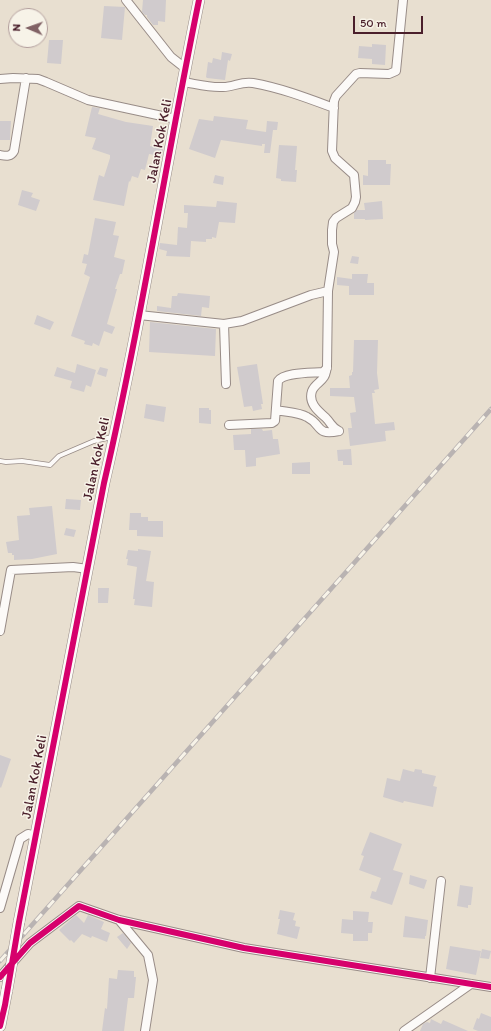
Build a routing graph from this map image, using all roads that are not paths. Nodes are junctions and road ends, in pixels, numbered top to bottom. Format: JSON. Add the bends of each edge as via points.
{"nodes":[{"id":1,"x":126,"y":0,"type":"edge"},
{"id":2,"x":199,"y":0,"type":"edge"},
{"id":3,"x":403,"y":0,"type":"edge"},
{"id":4,"x":185,"y":68,"type":"junction"},
{"id":5,"x":26,"y":78,"type":"junction"},
{"id":6,"x":0,"y":79,"type":"edge"},
{"id":7,"x":183,"y":82,"type":"junction"},
{"id":8,"x":334,"y":108,"type":"junction"},
{"id":9,"x":176,"y":120,"type":"junction"},
{"id":10,"x":0,"y":155,"type":"edge"},
{"id":11,"x":328,"y":291,"type":"junction"},
{"id":12,"x":139,"y":315,"type":"junction"},
{"id":13,"x":224,"y":324,"type":"junction"},
{"id":14,"x":327,"y":368,"type":"junction"},
{"id":15,"x":226,"y":384,"type":"dead end"},
{"id":16,"x":276,"y":410,"type":"junction"},
{"id":17,"x":230,"y":425,"type":"dead end"},
{"id":18,"x":114,"y":437,"type":"junction"},
{"id":19,"x":0,"y":460,"type":"edge"},
{"id":20,"x":88,"y":569,"type":"junction"},
{"id":21,"x":0,"y":631,"type":"edge"},
{"id":22,"x":36,"y":836,"type":"junction"},
{"id":23,"x":440,"y":881,"type":"dead end"},
{"id":24,"x":0,"y":908,"type":"edge"},
{"id":25,"x":119,"y":920,"type":"junction"},
{"id":26,"x":0,"y":977,"type":"edge"},
{"id":27,"x":430,"y":978,"type":"junction"},
{"id":28,"x":471,"y":984,"type":"junction"},
{"id":29,"x":491,"y":987,"type":"edge"},
{"id":30,"x":0,"y":1026,"type":"edge"},
{"id":31,"x":145,"y":1031,"type":"edge"},
{"id":32,"x":404,"y":1031,"type":"edge"}],
"edges":[{"from":1,"to":4,"type":"street","via":[[171,57]]},
{"from":2,"to":4,"type":"street","name":"Jalan Kok Keli"},
{"from":3,"to":8,"type":"street","via":[[396,71],[389,74],[356,74],[336,96]]},
{"from":4,"to":7,"type":"street","name":"Jalan Kok Keli"},
{"from":5,"to":6,"type":"street"},
{"from":5,"to":9,"type":"street","via":[[46,82],[88,100]]},
{"from":5,"to":10,"type":"street","via":[[14,151],[9,156]]},
{"from":7,"to":8,"type":"street","via":[[211,87],[253,83],[291,92]]},
{"from":7,"to":9,"type":"street","name":"Jalan Kok Keli"},
{"from":8,"to":11,"type":"street","via":[[332,151],[335,158],[354,175],[356,197],[352,208],[334,222],[334,252]]},
{"from":9,"to":12,"type":"street","name":"Jalan Kok Keli"},
{"from":11,"to":13,"type":"street","via":[[311,294],[242,321]]},
{"from":11,"to":14,"type":"street"},
{"from":12,"to":13,"type":"street"},
{"from":12,"to":18,"type":"street","name":"Jalan Kok Keli"},
{"from":13,"to":15,"type":"street"},
{"from":14,"to":16,"type":"street","via":[[323,372],[286,375],[279,379]]},
{"from":14,"to":16,"type":"street","via":[[324,377],[315,385],[311,398],[317,410],[339,431],[323,432],[306,416]]},
{"from":16,"to":17,"type":"street","via":[[275,421],[272,423]]},
{"from":18,"to":19,"type":"lane","via":[[94,440],[59,456],[50,465]]},
{"from":18,"to":20,"type":"street","name":"Jalan Kok Keli"},
{"from":20,"to":21,"type":"street","via":[[73,567],[11,570]]},
{"from":20,"to":22,"type":"street","name":"Jalan Kok Keli"},
{"from":22,"to":24,"type":"street","via":[[28,834],[20,839]]},
{"from":22,"to":30,"type":"street","name":"Jalan Kok Keli","bridge":true},
{"from":23,"to":27,"type":"street"},
{"from":25,"to":26,"type":"street","via":[[78,906],[30,943]]},
{"from":25,"to":27,"type":"street","via":[[244,948]]},
{"from":25,"to":31,"type":"street","via":[[148,955],[153,980]]},
{"from":27,"to":28,"type":"street"},
{"from":28,"to":29,"type":"street"},
{"from":28,"to":32,"type":"street"}]}
